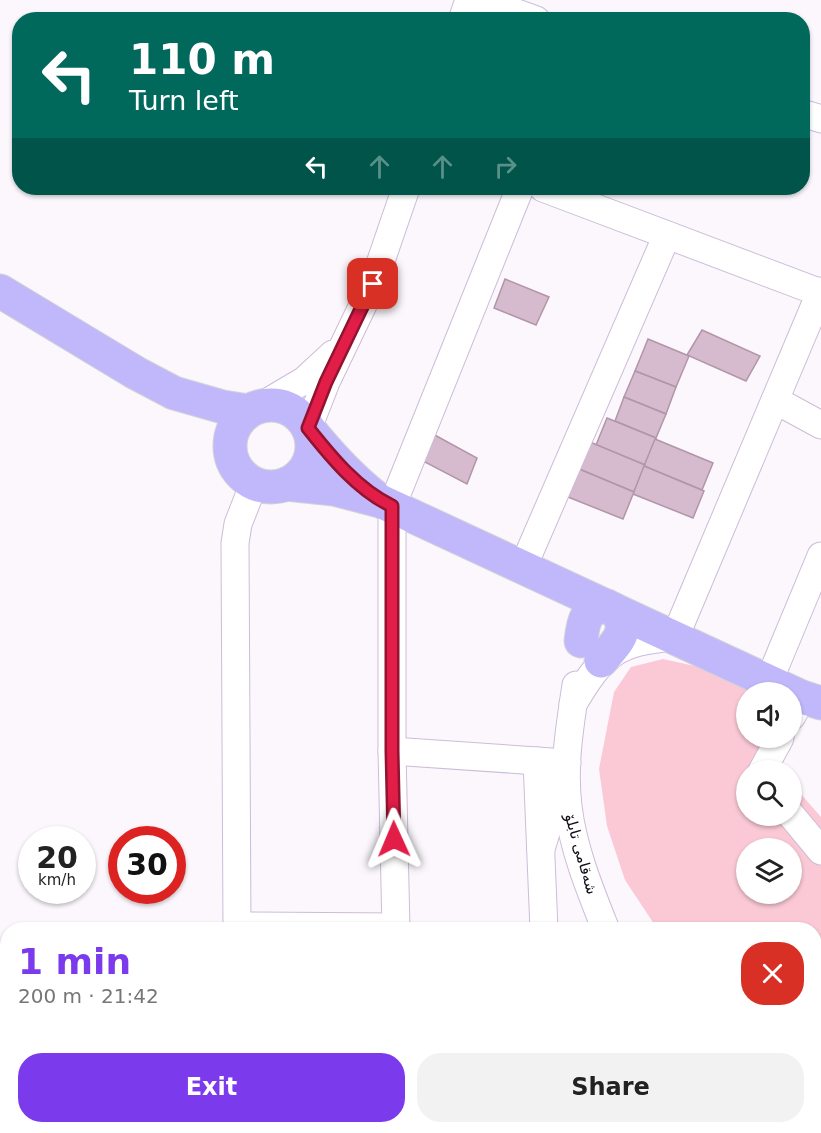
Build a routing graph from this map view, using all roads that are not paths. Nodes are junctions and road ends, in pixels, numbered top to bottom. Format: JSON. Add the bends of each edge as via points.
{"nodes":[{"id":1,"x":481,"y":0,"type":"edge"},
{"id":2,"x":514,"y":12,"type":"edge"},
{"id":3,"x":404,"y":195,"type":"edge"},
{"id":4,"x":517,"y":195,"type":"edge"},
{"id":5,"x":561,"y":195,"type":"edge"},
{"id":6,"x":667,"y":236,"type":"junction"},
{"id":7,"x":0,"y":291,"type":"edge"},
{"id":8,"x":821,"y":292,"type":"edge"},
{"id":9,"x":349,"y":338,"type":"junction"},
{"id":10,"x":174,"y":393,"type":"junction"},
{"id":11,"x":775,"y":400,"type":"junction"},
{"id":12,"x":255,"y":409,"type":"junction"},
{"id":13,"x":821,"y":425,"type":"edge"},
{"id":14,"x":308,"y":428,"type":"junction"},
{"id":15,"x":232,"y":460,"type":"junction"},
{"id":16,"x":254,"y":483,"type":"junction"},
{"id":17,"x":286,"y":484,"type":"junction"},
{"id":18,"x":386,"y":504,"type":"junction"},
{"id":19,"x":821,"y":556,"type":"edge"},
{"id":20,"x":528,"y":569,"type":"junction"},
{"id":21,"x":610,"y":607,"type":"junction"},
{"id":22,"x":675,"y":637,"type":"junction"},
{"id":23,"x":591,"y":651,"type":"junction"},
{"id":24,"x":769,"y":681,"type":"junction"},
{"id":25,"x":805,"y":705,"type":"edge"},
{"id":26,"x":392,"y":751,"type":"junction"},
{"id":27,"x":537,"y":761,"type":"junction"},
{"id":28,"x":567,"y":763,"type":"junction"},
{"id":29,"x":800,"y":826,"type":"edge"},
{"id":30,"x":541,"y":849,"type":"junction"},
{"id":31,"x":821,"y":851,"type":"edge"},
{"id":32,"x":237,"y":922,"type":"edge"},
{"id":33,"x":396,"y":922,"type":"edge"},
{"id":34,"x":544,"y":922,"type":"edge"},
{"id":35,"x":603,"y":922,"type":"edge"}],
"edges":[{"from":1,"to":2,"type":"street"},
{"from":3,"to":9,"type":"street","via":[[373,284]]},
{"from":4,"to":18,"type":"street"},
{"from":5,"to":6,"type":"street"},
{"from":6,"to":8,"type":"street"},
{"from":6,"to":20,"type":"street"},
{"from":7,"to":10,"type":"main road"},
{"from":8,"to":11,"type":"street"},
{"from":9,"to":12,"type":"street","via":[[313,374]]},
{"from":9,"to":14,"type":"street"},
{"from":10,"to":12,"type":"main road","via":[[216,406]]},
{"from":10,"to":15,"type":"main road","via":[[201,419]]},
{"from":11,"to":13,"type":"street"},
{"from":11,"to":22,"type":"street"},
{"from":12,"to":14,"type":"main road","via":[[275,405],[288,408]]},
{"from":12,"to":15,"type":"main road","via":[[238,421],[232,433]]},
{"from":14,"to":17,"type":"main road","via":[[312,441],[309,461],[298,477]]},
{"from":14,"to":18,"type":"main road","via":[[344,470]]},
{"from":15,"to":16,"type":"main road","via":[[243,476]]},
{"from":16,"to":17,"type":"main road","via":[[273,487]]},
{"from":16,"to":32,"type":"street","via":[[235,543]]},
{"from":17,"to":18,"type":"main road","via":[[334,489]]},
{"from":18,"to":20,"type":"main road"},
{"from":18,"to":26,"type":"street"},
{"from":19,"to":24,"type":"street"},
{"from":20,"to":21,"type":"main road"},
{"from":20,"to":23,"type":"street","via":[[569,602]]},
{"from":21,"to":22,"type":"main road"},
{"from":21,"to":23,"type":"main road","via":[[593,609],[582,626]]},
{"from":22,"to":23,"type":"street"},
{"from":22,"to":24,"type":"main road"},
{"from":23,"to":28,"type":"street","name":"شەقامی تابلۆ","via":[[573,704]]},
{"from":24,"to":25,"type":"main road"},
{"from":26,"to":27,"type":"street"},
{"from":26,"to":33,"type":"street"},
{"from":27,"to":28,"type":"street"},
{"from":27,"to":30,"type":"street"},
{"from":28,"to":30,"type":"street"},
{"from":28,"to":35,"type":"street","name":"شەقامی تابلۆ","via":[[568,807],[576,848]]},
{"from":29,"to":31,"type":"street"},
{"from":30,"to":34,"type":"street"}]}
